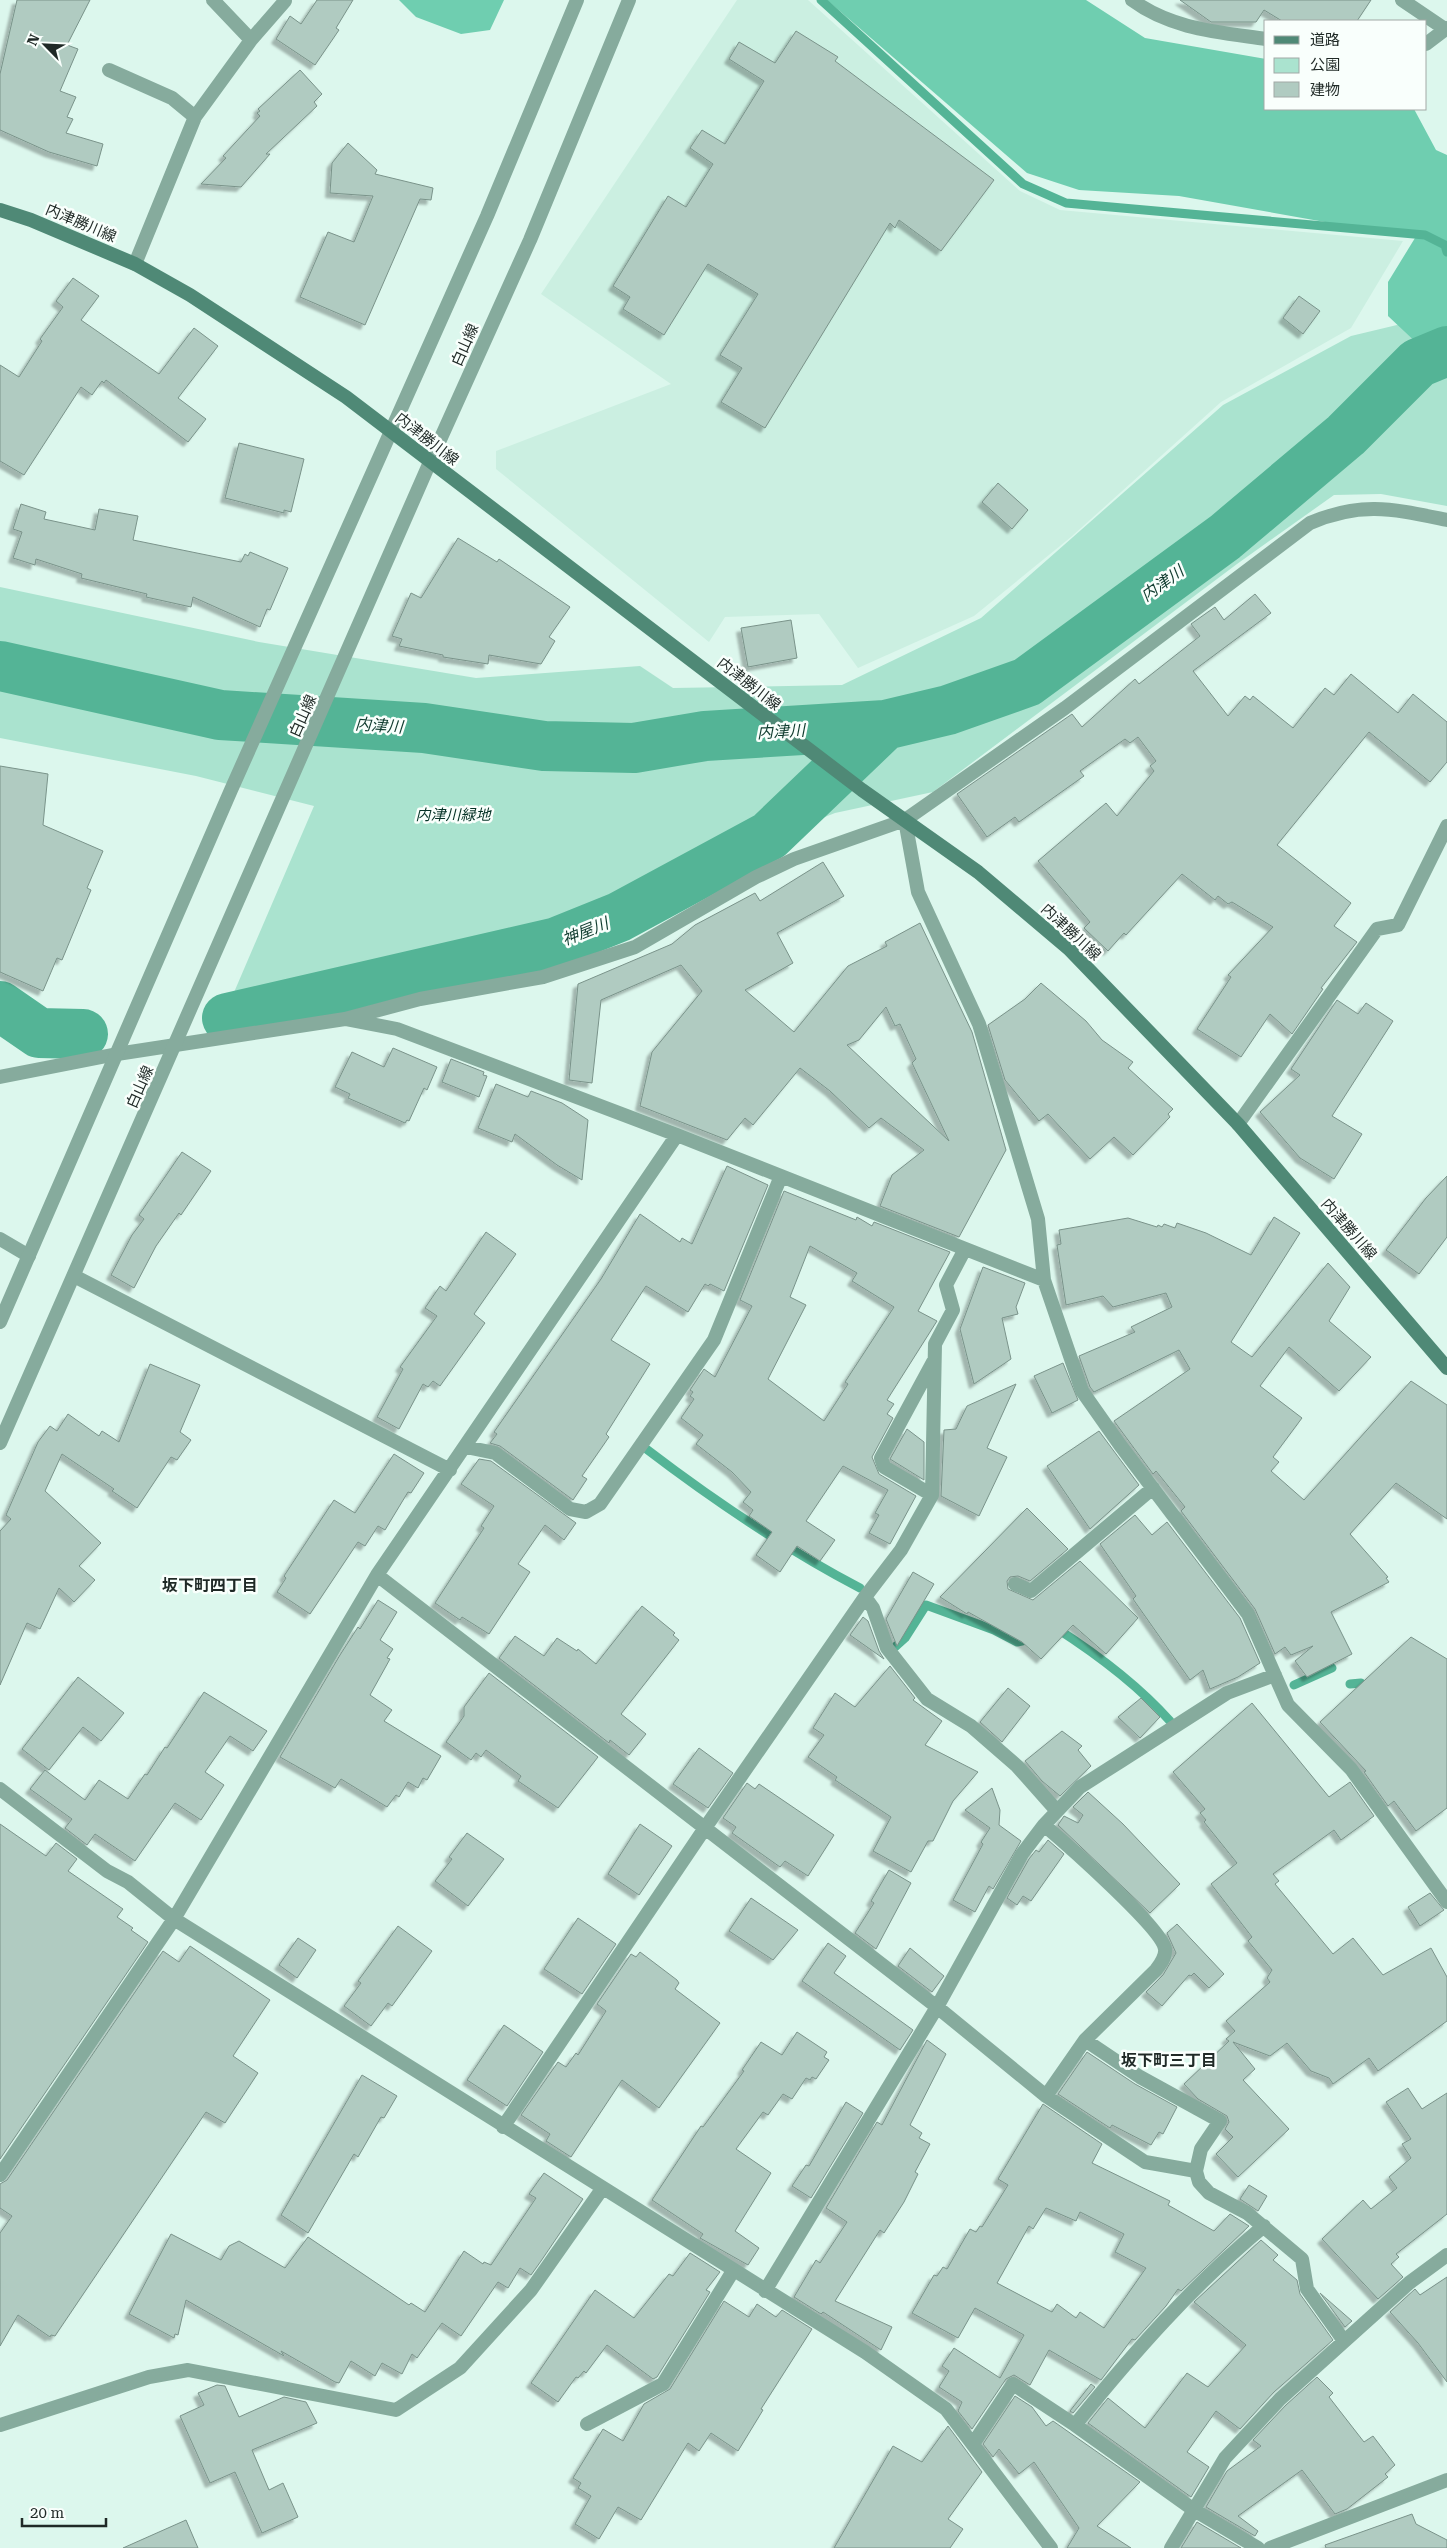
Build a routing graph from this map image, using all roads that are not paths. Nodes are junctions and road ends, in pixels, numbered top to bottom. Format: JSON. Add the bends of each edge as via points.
{"nodes":[{"id":1,"x":213,"y":0,"type":"edge"},
{"id":2,"x":577,"y":0,"type":"edge"},
{"id":3,"x":629,"y":0,"type":"edge"},
{"id":4,"x":1132,"y":0,"type":"edge"},
{"id":5,"x":1402,"y":0,"type":"edge"},
{"id":6,"x":284,"y":1,"type":"dead end"},
{"id":7,"x":1446,"y":28,"type":"edge"},
{"id":8,"x":1264,"y":39,"type":"edge"},
{"id":9,"x":251,"y":40,"type":"junction"},
{"id":10,"x":1427,"y":43,"type":"edge"},
{"id":11,"x":109,"y":70,"type":"dead end"},
{"id":12,"x":194,"y":117,"type":"junction"},
{"id":13,"x":0,"y":210,"type":"edge"},
{"id":14,"x":135,"y":264,"type":"junction"},
{"id":15,"x":390,"y":430,"type":"junction"},
{"id":16,"x":430,"y":462,"type":"junction"},
{"id":17,"x":1447,"y":520,"type":"edge"},
{"id":18,"x":905,"y":820,"type":"junction"},
{"id":19,"x":1447,"y":826,"type":"edge"},
{"id":20,"x":345,"y":1019,"type":"junction"},
{"id":21,"x":176,"y":1045,"type":"junction"},
{"id":22,"x":117,"y":1054,"type":"junction"},
{"id":23,"x":0,"y":1077,"type":"edge"},
{"id":24,"x":1238,"y":1124,"type":"junction"},
{"id":25,"x":677,"y":1135,"type":"junction"},
{"id":26,"x":782,"y":1176,"type":"junction"},
{"id":27,"x":0,"y":1239,"type":"edge"},
{"id":28,"x":965,"y":1249,"type":"junction"},
{"id":29,"x":29,"y":1256,"type":"junction"},
{"id":30,"x":74,"y":1276,"type":"junction"},
{"id":31,"x":1044,"y":1280,"type":"junction"},
{"id":32,"x":0,"y":1322,"type":"edge"},
{"id":33,"x":935,"y":1358,"type":"junction"},
{"id":34,"x":1447,"y":1368,"type":"edge"},
{"id":35,"x":0,"y":1443,"type":"edge"},
{"id":36,"x":466,"y":1447,"type":"junction"},
{"id":37,"x":450,"y":1470,"type":"junction"},
{"id":38,"x":1153,"y":1488,"type":"junction"},
{"id":39,"x":932,"y":1495,"type":"junction"},
{"id":40,"x":378,"y":1575,"type":"junction"},
{"id":41,"x":1015,"y":1584,"type":"dead end"},
{"id":42,"x":865,"y":1597,"type":"junction"},
{"id":43,"x":1275,"y":1675,"type":"junction"},
{"id":44,"x":0,"y":1789,"type":"edge"},
{"id":45,"x":1057,"y":1811,"type":"junction"},
{"id":46,"x":1044,"y":1825,"type":"junction"},
{"id":47,"x":705,"y":1828,"type":"junction"},
{"id":48,"x":1447,"y":1902,"type":"edge"},
{"id":49,"x":174,"y":1919,"type":"junction"},
{"id":50,"x":937,"y":2007,"type":"junction"},
{"id":51,"x":1085,"y":2040,"type":"junction"},
{"id":52,"x":1046,"y":2096,"type":"junction"},
{"id":53,"x":503,"y":2127,"type":"junction"},
{"id":54,"x":1196,"y":2171,"type":"junction"},
{"id":55,"x":0,"y":2175,"type":"edge"},
{"id":56,"x":602,"y":2189,"type":"junction"},
{"id":57,"x":1264,"y":2226,"type":"junction"},
{"id":58,"x":1447,"y":2255,"type":"edge"},
{"id":59,"x":733,"y":2271,"type":"junction"},
{"id":60,"x":765,"y":2291,"type":"junction"},
{"id":61,"x":1344,"y":2341,"type":"junction"},
{"id":62,"x":587,"y":2424,"type":"dead end"},
{"id":63,"x":0,"y":2425,"type":"edge"},
{"id":64,"x":1075,"y":2425,"type":"junction"},
{"id":65,"x":973,"y":2444,"type":"junction"},
{"id":66,"x":1447,"y":2480,"type":"edge"},
{"id":67,"x":1194,"y":2510,"type":"junction"},
{"id":68,"x":1051,"y":2548,"type":"edge"},
{"id":69,"x":1171,"y":2548,"type":"edge"},
{"id":70,"x":1258,"y":2548,"type":"edge"},
{"id":71,"x":1270,"y":2548,"type":"edge"}],
"edges":[{"from":1,"to":9,"type":"street"},
{"from":2,"to":15,"type":"street","via":[[487,216]]},
{"from":3,"to":16,"type":"street","name":"白山線","via":[[530,240]]},
{"from":4,"to":8,"type":"street","via":[[1149,13],[1194,29]]},
{"from":5,"to":7,"type":"street"},
{"from":6,"to":9,"type":"street"},
{"from":7,"to":10,"type":"street"},
{"from":9,"to":12,"type":"street"},
{"from":11,"to":12,"type":"street","via":[[172,98]]},
{"from":12,"to":14,"type":"street"},
{"from":13,"to":14,"type":"main road","name":"内津勝川線"},
{"from":14,"to":15,"type":"main road","name":"内津勝川線","via":[[198,300],[346,397]]},
{"from":15,"to":16,"type":"main road","name":"内津勝川線"},
{"from":15,"to":22,"type":"street"},
{"from":16,"to":18,"type":"main road","name":"内津勝川線"},
{"from":16,"to":21,"type":"street","name":"白山線"},
{"from":17,"to":18,"type":"street","via":[[1393,508],[1364,508],[1331,514],[1310,524],[1065,708]]},
{"from":18,"to":20,"type":"street","via":[[794,859],[756,877],[635,947],[543,977],[420,1000]]},
{"from":18,"to":24,"type":"main road","name":"内津勝川線","via":[[978,872],[1069,949]]},
{"from":18,"to":31,"type":"street","via":[[918,892],[979,1024],[1038,1219]]},
{"from":19,"to":24,"type":"street","via":[[1398,925],[1378,929]]},
{"from":20,"to":21,"type":"street"},
{"from":20,"to":25,"type":"street","via":[[397,1029]]},
{"from":21,"to":22,"type":"street"},
{"from":21,"to":30,"type":"street","name":"白山線"},
{"from":22,"to":23,"type":"street"},
{"from":22,"to":29,"type":"street"},
{"from":24,"to":34,"type":"main road","name":"内津勝川線"},
{"from":25,"to":26,"type":"street"},
{"from":25,"to":36,"type":"street"},
{"from":26,"to":28,"type":"street"},
{"from":26,"to":36,"type":"street","via":[[714,1340],[600,1504],[586,1512],[570,1509],[495,1453]]},
{"from":27,"to":29,"type":"street"},
{"from":28,"to":31,"type":"street"},
{"from":28,"to":33,"type":"street","via":[[946,1285],[953,1310],[935,1344]]},
{"from":29,"to":32,"type":"street"},
{"from":30,"to":35,"type":"street","name":"白山線"},
{"from":30,"to":37,"type":"street"},
{"from":31,"to":38,"type":"street","via":[[1082,1391]]},
{"from":33,"to":39,"type":"street"},
{"from":33,"to":39,"type":"street","via":[[881,1458],[884,1467]]},
{"from":36,"to":37,"type":"street"},
{"from":37,"to":40,"type":"street"},
{"from":38,"to":41,"type":"street","via":[[1031,1591]]},
{"from":38,"to":43,"type":"street","via":[[1248,1614]]},
{"from":39,"to":42,"type":"street","via":[[901,1550]]},
{"from":40,"to":47,"type":"street"},
{"from":40,"to":49,"type":"street"},
{"from":42,"to":45,"type":"street","via":[[873,1608],[887,1648],[927,1699],[971,1726],[1017,1766]]},
{"from":42,"to":47,"type":"street"},
{"from":43,"to":45,"type":"street","via":[[1219,1698],[1080,1788]]},
{"from":43,"to":48,"type":"street","via":[[1288,1705],[1351,1769]]},
{"from":44,"to":49,"type":"street"},
{"from":45,"to":46,"type":"street"},
{"from":46,"to":50,"type":"street","via":[[1022,1854]]},
{"from":46,"to":51,"type":"street","via":[[1096,1870],[1165,1947],[1164,1958],[1156,1970]]},
{"from":47,"to":50,"type":"street"},
{"from":47,"to":53,"type":"street"},
{"from":49,"to":53,"type":"street"},
{"from":49,"to":55,"type":"street"},
{"from":50,"to":52,"type":"street"},
{"from":50,"to":60,"type":"street"},
{"from":51,"to":52,"type":"street"},
{"from":51,"to":54,"type":"street","via":[[1140,2077],[1220,2121],[1201,2149]]},
{"from":52,"to":54,"type":"street","via":[[1145,2162]]},
{"from":53,"to":56,"type":"street"},
{"from":54,"to":57,"type":"street","via":[[1199,2182],[1209,2193]]},
{"from":56,"to":59,"type":"street"},
{"from":56,"to":63,"type":"street","via":[[531,2290],[460,2368],[396,2410],[188,2370],[149,2377]]},
{"from":57,"to":61,"type":"street","via":[[1302,2259],[1307,2289]]},
{"from":57,"to":64,"type":"street","via":[[1224,2259],[1174,2308]]},
{"from":58,"to":61,"type":"street","via":[[1409,2283]]},
{"from":59,"to":60,"type":"street"},
{"from":59,"to":62,"type":"street","via":[[663,2384]]},
{"from":60,"to":65,"type":"street","via":[[866,2352],[946,2409]]},
{"from":61,"to":67,"type":"street","via":[[1280,2400],[1225,2458]]},
{"from":64,"to":65,"type":"street","via":[[1013,2384]]},
{"from":64,"to":67,"type":"street"},
{"from":65,"to":68,"type":"street"},
{"from":66,"to":71,"type":"street"},
{"from":67,"to":69,"type":"street"},
{"from":67,"to":70,"type":"street"}]}
